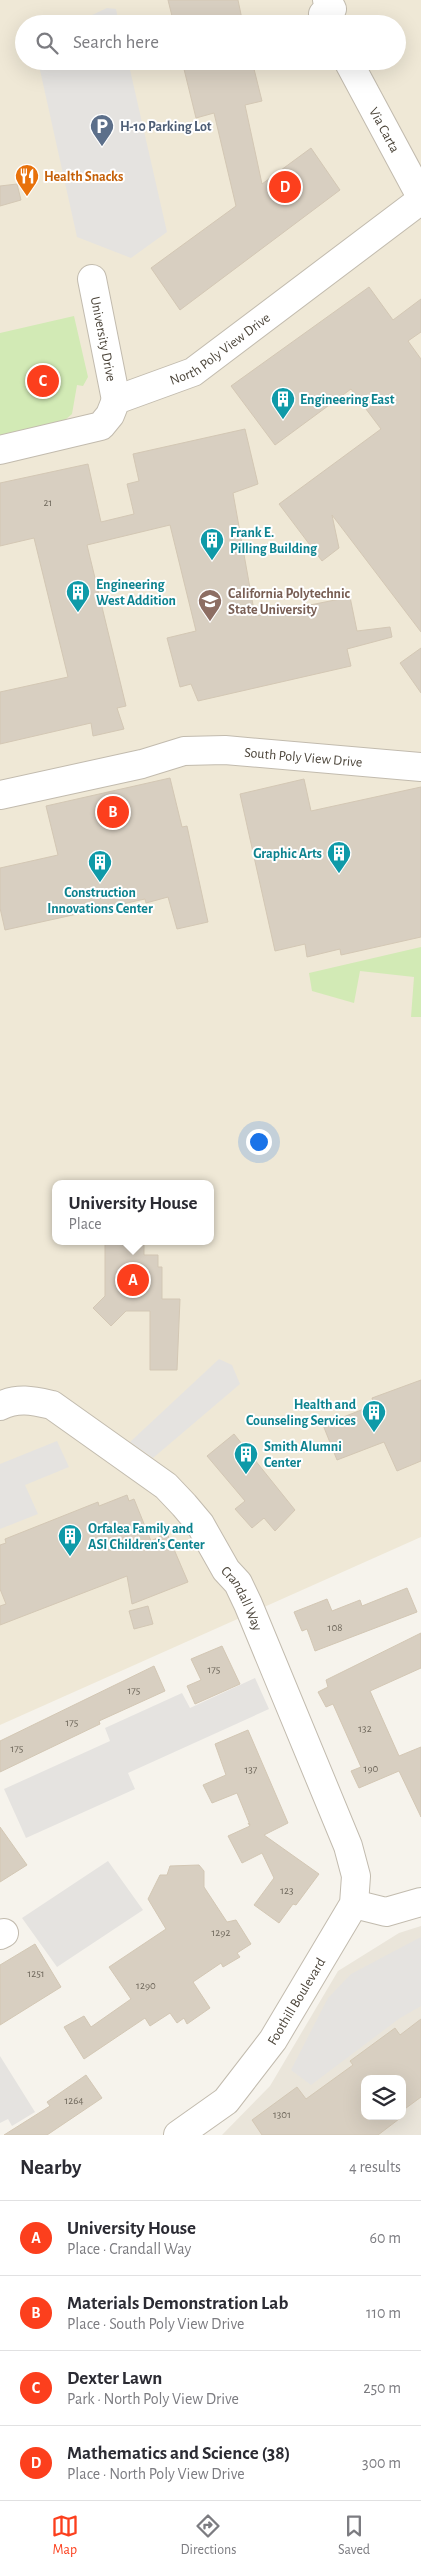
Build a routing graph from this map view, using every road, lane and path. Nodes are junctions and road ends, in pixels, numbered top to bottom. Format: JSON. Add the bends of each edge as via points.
{"nodes":[{"id":1,"x":353,"y":70,"type":"edge"},
{"id":2,"x":421,"y":199,"type":"edge"},
{"id":3,"x":92,"y":279,"type":"dead end"},
{"id":4,"x":116,"y":400,"type":"junction"},
{"id":5,"x":0,"y":450,"type":"edge"},
{"id":6,"x":421,"y":767,"type":"edge"},
{"id":7,"x":0,"y":795,"type":"edge"},
{"id":8,"x":0,"y":1406,"type":"edge"},
{"id":9,"x":421,"y":1902,"type":"edge"},
{"id":10,"x":354,"y":1904,"type":"junction"},
{"id":11,"x":178,"y":2135,"type":"edge"}],
"edges":[{"from":1,"to":2,"type":"street","name":"Via Carta"},
{"from":2,"to":4,"type":"street","name":"North Poly View Drive","via":[[193,372]]},
{"from":3,"to":4,"type":"street","name":"University Drive"},
{"from":4,"to":5,"type":"street","via":[[101,426]]},
{"from":6,"to":7,"type":"street","name":"South Poly View Drive","via":[[225,750],[184,751],[142,764]]},
{"from":8,"to":10,"type":"street","name":"Crandall Way","via":[[9,1401],[31,1400],[52,1405],[166,1486],[200,1524],[248,1604],[348,1846],[356,1876]]},
{"from":9,"to":10,"type":"street","via":[[386,1912]]},
{"from":10,"to":11,"type":"street","name":"Foothill Boulevard","via":[[261,2056],[226,2101]]}]}
